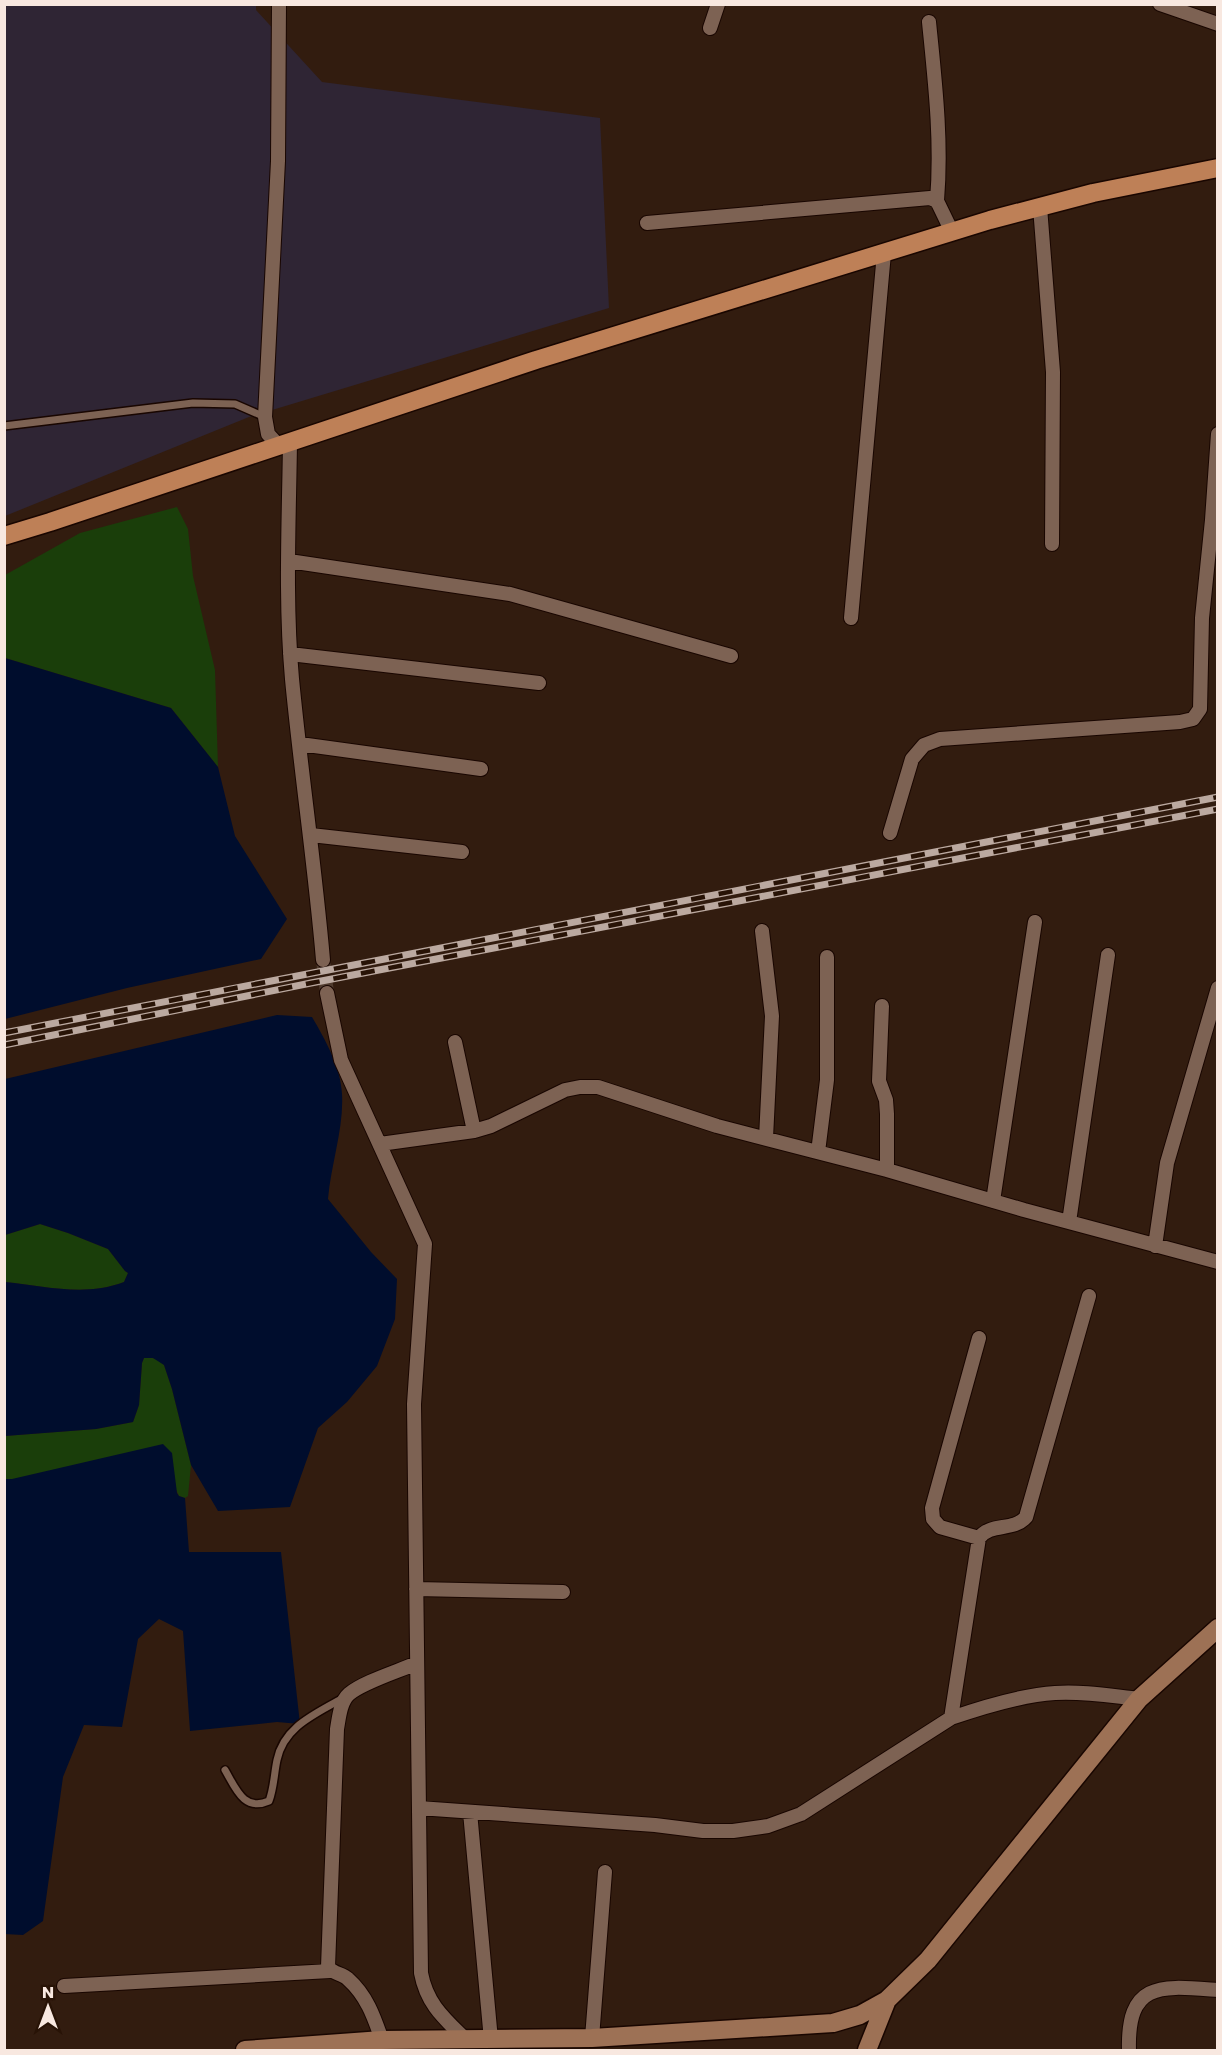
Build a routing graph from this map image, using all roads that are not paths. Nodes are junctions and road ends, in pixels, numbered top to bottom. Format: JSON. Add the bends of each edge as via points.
{"nodes":[{"id":1,"x":279,"y":4,"type":"edge"},
{"id":2,"x":718,"y":4,"type":"edge"},
{"id":3,"x":1160,"y":4,"type":"edge"},
{"id":4,"x":929,"y":22,"type":"dead end"},
{"id":5,"x":1218,"y":24,"type":"edge"},
{"id":6,"x":710,"y":28,"type":"dead end"},
{"id":7,"x":1218,"y":168,"type":"edge"},
{"id":8,"x":937,"y":201,"type":"junction"},
{"id":9,"x":1040,"y":207,"type":"junction"},
{"id":10,"x":647,"y":223,"type":"dead end"},
{"id":11,"x":952,"y":232,"type":"junction"},
{"id":12,"x":884,"y":253,"type":"junction"},
{"id":13,"x":265,"y":417,"type":"junction"},
{"id":14,"x":4,"y":426,"type":"edge"},
{"id":15,"x":1218,"y":434,"type":"edge"},
{"id":16,"x":284,"y":444,"type":"junction"},
{"id":17,"x":1217,"y":460,"type":"edge"},
{"id":18,"x":4,"y":536,"type":"edge"},
{"id":19,"x":1052,"y":544,"type":"dead end"},
{"id":20,"x":288,"y":561,"type":"junction"},
{"id":21,"x":851,"y":618,"type":"dead end"},
{"id":22,"x":290,"y":654,"type":"junction"},
{"id":23,"x":730,"y":656,"type":"dead end"},
{"id":24,"x":539,"y":683,"type":"dead end"},
{"id":25,"x":300,"y":744,"type":"junction"},
{"id":26,"x":481,"y":769,"type":"dead end"},
{"id":27,"x":890,"y":833,"type":"dead end"},
{"id":28,"x":311,"y":835,"type":"junction"},
{"id":29,"x":462,"y":852,"type":"dead end"},
{"id":30,"x":1035,"y":922,"type":"dead end"},
{"id":31,"x":762,"y":931,"type":"dead end"},
{"id":32,"x":1108,"y":955,"type":"dead end"},
{"id":33,"x":827,"y":957,"type":"dead end"},
{"id":34,"x":323,"y":960,"type":"tunnel mouth"},
{"id":35,"x":1218,"y":988,"type":"edge"},
{"id":36,"x":327,"y":993,"type":"tunnel mouth"},
{"id":37,"x":882,"y":1006,"type":"dead end"},
{"id":38,"x":455,"y":1042,"type":"dead end"},
{"id":39,"x":474,"y":1131,"type":"junction"},
{"id":40,"x":766,"y":1138,"type":"junction"},
{"id":41,"x":380,"y":1144,"type":"junction"},
{"id":42,"x":818,"y":1152,"type":"junction"},
{"id":43,"x":887,"y":1170,"type":"junction"},
{"id":44,"x":993,"y":1201,"type":"junction"},
{"id":45,"x":1069,"y":1222,"type":"junction"},
{"id":46,"x":1155,"y":1246,"type":"junction"},
{"id":47,"x":1218,"y":1262,"type":"edge"},
{"id":48,"x":1089,"y":1296,"type":"dead end"},
{"id":49,"x":979,"y":1338,"type":"dead end"},
{"id":50,"x":979,"y":1538,"type":"junction"},
{"id":51,"x":416,"y":1589,"type":"junction"},
{"id":52,"x":563,"y":1592,"type":"dead end"},
{"id":53,"x":1218,"y":1628,"type":"edge"},
{"id":54,"x":417,"y":1663,"type":"junction"},
{"id":55,"x":348,"y":1695,"type":"junction"},
{"id":56,"x":1138,"y":1699,"type":"junction"},
{"id":57,"x":951,"y":1718,"type":"junction"},
{"id":58,"x":225,"y":1770,"type":"dead end"},
{"id":59,"x":419,"y":1809,"type":"junction"},
{"id":60,"x":470,"y":1812,"type":"junction"},
{"id":61,"x":605,"y":1872,"type":"dead end"},
{"id":62,"x":330,"y":1971,"type":"junction"},
{"id":63,"x":64,"y":1986,"type":"dead end"},
{"id":64,"x":1218,"y":1990,"type":"edge"},
{"id":65,"x":886,"y":2000,"type":"junction"},
{"id":66,"x":592,"y":2038,"type":"junction"},
{"id":67,"x":382,"y":2040,"type":"junction"},
{"id":68,"x":491,"y":2040,"type":"junction"},
{"id":69,"x":467,"y":2041,"type":"junction"},
{"id":70,"x":524,"y":2045,"type":"edge"},
{"id":71,"x":245,"y":2050,"type":"edge"},
{"id":72,"x":867,"y":2050,"type":"edge"},
{"id":73,"x":1128,"y":2050,"type":"edge"}],
"edges":[{"from":1,"to":13,"type":"street","via":[[278,161]]},
{"from":2,"to":6,"type":"street"},
{"from":3,"to":5,"type":"street"},
{"from":4,"to":8,"type":"street","via":[[939,115]]},
{"from":7,"to":9,"type":"main road"},
{"from":8,"to":10,"type":"street","via":[[916,198]]},
{"from":8,"to":11,"type":"street"},
{"from":9,"to":11,"type":"main road"},
{"from":9,"to":19,"type":"street","via":[[1053,372]]},
{"from":11,"to":12,"type":"main road"},
{"from":12,"to":16,"type":"main road","via":[[536,360]]},
{"from":12,"to":21,"type":"street"},
{"from":13,"to":14,"type":"lane","via":[[235,404],[193,403]]},
{"from":13,"to":16,"type":"street","via":[[268,434]]},
{"from":15,"to":17,"type":"street"},
{"from":16,"to":18,"type":"main road"},
{"from":16,"to":20,"type":"street"},
{"from":17,"to":27,"type":"street","via":[[1202,618],[1200,709],[1193,718],[940,739],[924,745],[912,759]]},
{"from":20,"to":22,"type":"street"},
{"from":20,"to":23,"type":"street","via":[[510,594]]},
{"from":22,"to":24,"type":"street"},
{"from":22,"to":25,"type":"street"},
{"from":25,"to":26,"type":"street"},
{"from":25,"to":28,"type":"street"},
{"from":28,"to":29,"type":"street"},
{"from":28,"to":34,"type":"street"},
{"from":30,"to":44,"type":"street"},
{"from":31,"to":40,"type":"street","via":[[772,1016]]},
{"from":32,"to":45,"type":"street"},
{"from":33,"to":42,"type":"street","via":[[827,1080]]},
{"from":35,"to":46,"type":"street","via":[[1167,1163]]},
{"from":36,"to":41,"type":"street","via":[[341,1060]]},
{"from":37,"to":43,"type":"street","via":[[879,1081],[886,1101]]},
{"from":38,"to":39,"type":"street"},
{"from":39,"to":40,"type":"street","via":[[565,1090],[598,1087],[688,1118]]},
{"from":39,"to":41,"type":"street"},
{"from":40,"to":42,"type":"street"},
{"from":41,"to":51,"type":"street","via":[[425,1244],[414,1404]]},
{"from":42,"to":43,"type":"street"},
{"from":43,"to":44,"type":"street"},
{"from":44,"to":45,"type":"street"},
{"from":45,"to":46,"type":"street"},
{"from":46,"to":47,"type":"street"},
{"from":48,"to":50,"type":"street","via":[[1026,1517],[1014,1526],[983,1532]]},
{"from":49,"to":50,"type":"street","via":[[932,1508],[933,1519],[940,1527]]},
{"from":50,"to":57,"type":"street"},
{"from":51,"to":52,"type":"street"},
{"from":51,"to":54,"type":"street"},
{"from":53,"to":56,"type":"main road"},
{"from":54,"to":55,"type":"street"},
{"from":54,"to":59,"type":"street"},
{"from":55,"to":58,"type":"lane","via":[[292,1729],[285,1738],[270,1801],[260,1806],[248,1802]]},
{"from":55,"to":62,"type":"street","via":[[337,1729]]},
{"from":56,"to":57,"type":"street","via":[[1054,1693]]},
{"from":56,"to":65,"type":"main road","via":[[928,1960]]},
{"from":57,"to":60,"type":"street","via":[[801,1814],[768,1826],[703,1831]]},
{"from":59,"to":60,"type":"street"},
{"from":59,"to":69,"type":"street","via":[[424,1990],[442,2017]]},
{"from":60,"to":68,"type":"street"},
{"from":61,"to":66,"type":"street"},
{"from":62,"to":63,"type":"street"},
{"from":62,"to":67,"type":"street","via":[[346,1977],[371,2007]]},
{"from":64,"to":73,"type":"street","via":[[1163,1988],[1149,1992],[1137,2004],[1130,2022]]},
{"from":65,"to":66,"type":"main road","via":[[860,2015],[833,2023]]},
{"from":65,"to":72,"type":"main road"},
{"from":66,"to":70,"type":"main road"},
{"from":67,"to":69,"type":"main road"},
{"from":67,"to":71,"type":"main road"},
{"from":68,"to":69,"type":"main road"},
{"from":68,"to":70,"type":"main road"}]}
